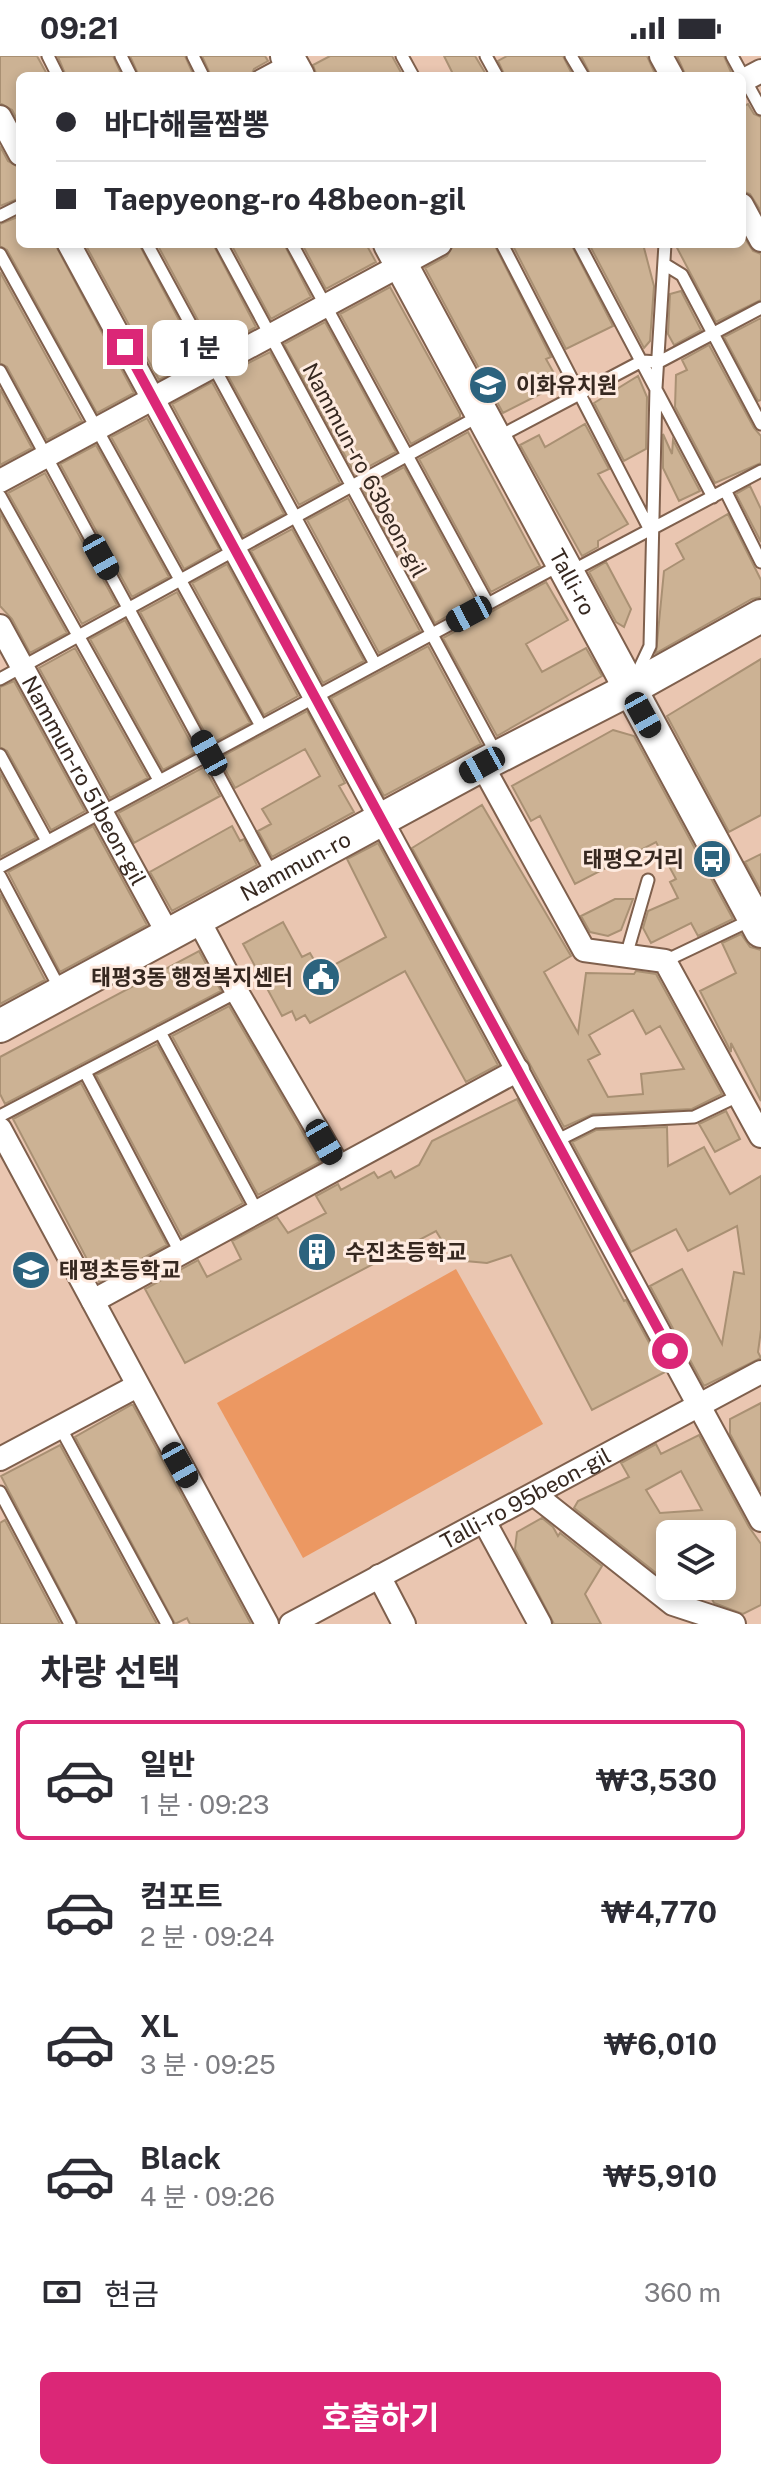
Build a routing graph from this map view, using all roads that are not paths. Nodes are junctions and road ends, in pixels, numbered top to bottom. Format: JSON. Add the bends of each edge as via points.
{"nodes":[{"id":1,"x":732,"y":56,"type":"edge"},
{"id":2,"x":294,"y":62,"type":"edge"},
{"id":3,"x":269,"y":72,"type":"edge"},
{"id":4,"x":745,"y":72,"type":"edge"},
{"id":5,"x":749,"y":77,"type":"edge"},
{"id":6,"x":761,"y":109,"type":"edge"},
{"id":7,"x":0,"y":117,"type":"edge"},
{"id":8,"x":16,"y":147,"type":"edge"},
{"id":9,"x":746,"y":212,"type":"edge"},
{"id":10,"x":761,"y":240,"type":"edge"},
{"id":11,"x":71,"y":248,"type":"edge"},
{"id":12,"x":149,"y":248,"type":"edge"},
{"id":13,"x":223,"y":248,"type":"edge"},
{"id":14,"x":294,"y":248,"type":"edge"},
{"id":15,"x":422,"y":248,"type":"edge"},
{"id":16,"x":504,"y":248,"type":"edge"},
{"id":17,"x":581,"y":248,"type":"edge"},
{"id":18,"x":665,"y":248,"type":"edge"},
{"id":19,"x":0,"y":254,"type":"edge"},
{"id":20,"x":396,"y":254,"type":"edge"},
{"id":21,"x":664,"y":264,"type":"junction"},
{"id":22,"x":325,"y":306,"type":"junction"},
{"id":23,"x":761,"y":308,"type":"edge"},
{"id":24,"x":712,"y":334,"type":"junction"},
{"id":25,"x":270,"y":335,"type":"junction"},
{"id":26,"x":642,"y":361,"type":"junction"},
{"id":27,"x":659,"y":362,"type":"junction"},
{"id":28,"x":213,"y":366,"type":"junction"},
{"id":29,"x":0,"y":371,"type":"edge"},
{"id":30,"x":656,"y":388,"type":"junction"},
{"id":31,"x":579,"y":393,"type":"junction"},
{"id":32,"x":153,"y":398,"type":"junction"},
{"id":33,"x":761,"y":424,"type":"edge"},
{"id":34,"x":488,"y":427,"type":"junction"},
{"id":35,"x":96,"y":429,"type":"junction"},
{"id":36,"x":407,"y":455,"type":"junction"},
{"id":37,"x":46,"y":456,"type":"junction"},
{"id":38,"x":761,"y":471,"type":"edge"},
{"id":39,"x":0,"y":481,"type":"edge"},
{"id":40,"x":351,"y":486,"type":"junction"},
{"id":41,"x":725,"y":490,"type":"junction"},
{"id":42,"x":0,"y":496,"type":"edge"},
{"id":43,"x":713,"y":497,"type":"junction"},
{"id":44,"x":296,"y":516,"type":"junction"},
{"id":45,"x":650,"y":531,"type":"junction"},
{"id":46,"x":236,"y":549,"type":"junction"},
{"id":47,"x":761,"y":562,"type":"edge"},
{"id":48,"x":563,"y":569,"type":"junction"},
{"id":49,"x":180,"y":580,"type":"junction"},
{"id":50,"x":488,"y":604,"type":"junction"},
{"id":51,"x":129,"y":607,"type":"junction"},
{"id":52,"x":761,"y":616,"type":"edge"},
{"id":53,"x":0,"y":626,"type":"edge"},
{"id":54,"x":431,"y":634,"type":"junction"},
{"id":55,"x":79,"y":635,"type":"junction"},
{"id":56,"x":375,"y":664,"type":"junction"},
{"id":57,"x":22,"y":666,"type":"junction"},
{"id":58,"x":0,"y":679,"type":"edge"},
{"id":59,"x":630,"y":689,"type":"junction"},
{"id":60,"x":316,"y":696,"type":"junction"},
{"id":61,"x":261,"y":726,"type":"junction"},
{"id":62,"x":209,"y":753,"type":"junction"},
{"id":63,"x":0,"y":755,"type":"edge"},
{"id":64,"x":490,"y":761,"type":"junction"},
{"id":65,"x":159,"y":780,"type":"junction"},
{"id":66,"x":101,"y":811,"type":"junction"},
{"id":67,"x":381,"y":820,"type":"junction"},
{"id":68,"x":47,"y":841,"type":"junction"},
{"id":69,"x":0,"y":867,"type":"edge"},
{"id":70,"x":0,"y":876,"type":"edge"},
{"id":71,"x":275,"y":878,"type":"junction"},
{"id":72,"x":648,"y":880,"type":"dead end"},
{"id":73,"x":198,"y":919,"type":"junction"},
{"id":74,"x":758,"y":925,"type":"edge"},
{"id":75,"x":168,"y":934,"type":"junction"},
{"id":76,"x":626,"y":956,"type":"junction"},
{"id":77,"x":665,"y":961,"type":"junction"},
{"id":78,"x":62,"y":992,"type":"junction"},
{"id":79,"x":237,"y":992,"type":"junction"},
{"id":80,"x":0,"y":1026,"type":"edge"},
{"id":81,"x":160,"y":1032,"type":"junction"},
{"id":82,"x":518,"y":1070,"type":"junction"},
{"id":83,"x":85,"y":1072,"type":"junction"},
{"id":84,"x":740,"y":1095,"type":"junction"},
{"id":85,"x":0,"y":1116,"type":"edge"},
{"id":86,"x":0,"y":1129,"type":"edge"},
{"id":87,"x":761,"y":1136,"type":"edge"},
{"id":88,"x":556,"y":1141,"type":"junction"},
{"id":89,"x":339,"y":1167,"type":"junction"},
{"id":90,"x":257,"y":1211,"type":"junction"},
{"id":91,"x":181,"y":1254,"type":"junction"},
{"id":92,"x":93,"y":1301,"type":"junction"},
{"id":93,"x":761,"y":1372,"type":"edge"},
{"id":94,"x":137,"y":1386,"type":"junction"},
{"id":95,"x":699,"y":1403,"type":"junction"},
{"id":96,"x":60,"y":1427,"type":"junction"},
{"id":97,"x":0,"y":1459,"type":"edge"},
{"id":98,"x":0,"y":1492,"type":"edge"},
{"id":99,"x":535,"y":1495,"type":"junction"},
{"id":100,"x":761,"y":1520,"type":"edge"},
{"id":101,"x":484,"y":1521,"type":"junction"},
{"id":102,"x":379,"y":1576,"type":"junction"},
{"id":103,"x":70,"y":1624,"type":"edge"},
{"id":104,"x":167,"y":1624,"type":"edge"},
{"id":105,"x":267,"y":1624,"type":"edge"},
{"id":106,"x":291,"y":1624,"type":"edge"},
{"id":107,"x":404,"y":1624,"type":"edge"},
{"id":108,"x":540,"y":1624,"type":"edge"},
{"id":109,"x":734,"y":1624,"type":"edge"}],
"edges":[{"from":1,"to":4,"type":"lane"},
{"from":2,"to":3,"type":"lane"},
{"from":5,"to":6,"type":"lane"},
{"from":7,"to":8,"type":"street"},
{"from":9,"to":10,"type":"street"},
{"from":11,"to":32,"type":"street"},
{"from":12,"to":28,"type":"lane"},
{"from":13,"to":25,"type":"lane","name":"Nammun-ro 63beon-gil"},
{"from":14,"to":22,"type":"lane"},
{"from":15,"to":20,"type":"street"},
{"from":16,"to":31,"type":"lane"},
{"from":17,"to":26,"type":"lane"},
{"from":18,"to":21,"type":"lane"},
{"from":19,"to":35,"type":"lane"},
{"from":20,"to":22,"type":"street"},
{"from":20,"to":34,"type":"main road","name":"Talli-ro"},
{"from":21,"to":24,"type":"lane","via":[[682,275]]},
{"from":21,"to":27,"type":"lane"},
{"from":22,"to":25,"type":"street"},
{"from":22,"to":36,"type":"lane"},
{"from":23,"to":24,"type":"lane"},
{"from":24,"to":27,"type":"lane"},
{"from":24,"to":33,"type":"lane"},
{"from":25,"to":28,"type":"street"},
{"from":25,"to":40,"type":"lane","name":"Nammun-ro 63beon-gil"},
{"from":26,"to":27,"type":"lane"},
{"from":26,"to":30,"type":"lane"},
{"from":26,"to":31,"type":"lane"},
{"from":27,"to":30,"type":"lane"},
{"from":28,"to":32,"type":"street"},
{"from":28,"to":44,"type":"lane"},
{"from":29,"to":37,"type":"lane"},
{"from":30,"to":43,"type":"lane"},
{"from":30,"to":45,"type":"lane"},
{"from":31,"to":34,"type":"lane"},
{"from":31,"to":45,"type":"lane"},
{"from":32,"to":35,"type":"street"},
{"from":32,"to":46,"type":"street"},
{"from":34,"to":36,"type":"lane"},
{"from":34,"to":48,"type":"main road","name":"Talli-ro"},
{"from":35,"to":37,"type":"street"},
{"from":35,"to":49,"type":"lane"},
{"from":36,"to":40,"type":"lane"},
{"from":36,"to":50,"type":"lane"},
{"from":37,"to":39,"type":"street"},
{"from":37,"to":51,"type":"lane"},
{"from":38,"to":41,"type":"lane"},
{"from":40,"to":44,"type":"lane"},
{"from":40,"to":54,"type":"lane","name":"Nammun-ro 63beon-gil"},
{"from":41,"to":43,"type":"lane"},
{"from":41,"to":47,"type":"lane"},
{"from":42,"to":55,"type":"lane"},
{"from":43,"to":45,"type":"lane"},
{"from":44,"to":46,"type":"lane"},
{"from":44,"to":56,"type":"lane"},
{"from":45,"to":48,"type":"lane"},
{"from":45,"to":59,"type":"lane","via":[[650,646]]},
{"from":46,"to":49,"type":"lane"},
{"from":46,"to":60,"type":"street"},
{"from":48,"to":50,"type":"lane"},
{"from":48,"to":59,"type":"main road","name":"Talli-ro"},
{"from":49,"to":51,"type":"lane"},
{"from":49,"to":61,"type":"lane"},
{"from":50,"to":54,"type":"lane"},
{"from":51,"to":55,"type":"lane"},
{"from":51,"to":62,"type":"lane"},
{"from":52,"to":59,"type":"main road","name":"Nammun-ro"},
{"from":53,"to":57,"type":"street","name":"Nammun-ro 51beon-gil"},
{"from":54,"to":56,"type":"lane"},
{"from":54,"to":64,"type":"lane","name":"Nammun-ro 63beon-gil"},
{"from":55,"to":57,"type":"lane"},
{"from":55,"to":65,"type":"lane"},
{"from":56,"to":60,"type":"lane"},
{"from":57,"to":58,"type":"lane"},
{"from":57,"to":66,"type":"street","name":"Nammun-ro 51beon-gil"},
{"from":59,"to":64,"type":"main road","name":"Nammun-ro"},
{"from":59,"to":74,"type":"main road","name":"Talli-ro"},
{"from":60,"to":61,"type":"lane"},
{"from":60,"to":67,"type":"street"},
{"from":61,"to":62,"type":"lane"},
{"from":62,"to":65,"type":"lane"},
{"from":62,"to":71,"type":"lane"},
{"from":63,"to":68,"type":"lane"},
{"from":64,"to":67,"type":"main road","name":"Nammun-ro"},
{"from":64,"to":76,"type":"street","via":[[584,950]]},
{"from":65,"to":66,"type":"lane"},
{"from":66,"to":68,"type":"lane"},
{"from":66,"to":75,"type":"street","name":"Nammun-ro 51beon-gil"},
{"from":67,"to":71,"type":"main road","name":"Nammun-ro"},
{"from":67,"to":82,"type":"street"},
{"from":68,"to":69,"type":"lane"},
{"from":70,"to":78,"type":"lane"},
{"from":71,"to":73,"type":"main road","name":"Nammun-ro"},
{"from":72,"to":76,"type":"lane"},
{"from":73,"to":75,"type":"main road","name":"Nammun-ro"},
{"from":73,"to":79,"type":"street"},
{"from":74,"to":77,"type":"lane","name":"Talli-ro"},
{"from":75,"to":78,"type":"main road","name":"Nammun-ro"},
{"from":76,"to":77,"type":"street"},
{"from":77,"to":84,"type":"street"},
{"from":78,"to":80,"type":"main road","name":"Nammun-ro"},
{"from":79,"to":81,"type":"lane"},
{"from":79,"to":89,"type":"street"},
{"from":81,"to":83,"type":"lane"},
{"from":81,"to":90,"type":"lane"},
{"from":82,"to":88,"type":"street"},
{"from":82,"to":89,"type":"street"},
{"from":83,"to":85,"type":"lane"},
{"from":83,"to":91,"type":"lane"},
{"from":84,"to":87,"type":"street"},
{"from":84,"to":88,"type":"lane","via":[[694,1117],[594,1122]]},
{"from":86,"to":92,"type":"street"},
{"from":88,"to":95,"type":"street"},
{"from":89,"to":90,"type":"street"},
{"from":90,"to":91,"type":"street"},
{"from":91,"to":92,"type":"street"},
{"from":92,"to":94,"type":"street"},
{"from":93,"to":95,"type":"street","name":"Talli-ro 95beon-gil"},
{"from":94,"to":96,"type":"street"},
{"from":94,"to":105,"type":"street"},
{"from":95,"to":99,"type":"street","name":"Talli-ro 95beon-gil"},
{"from":95,"to":100,"type":"street"},
{"from":96,"to":97,"type":"street"},
{"from":96,"to":104,"type":"lane"},
{"from":98,"to":103,"type":"lane"},
{"from":99,"to":101,"type":"street","name":"Talli-ro 95beon-gil"},
{"from":99,"to":109,"type":"street","via":[[673,1604]]},
{"from":101,"to":102,"type":"street","name":"Talli-ro 95beon-gil"},
{"from":101,"to":108,"type":"street"},
{"from":102,"to":106,"type":"street","name":"Talli-ro 95beon-gil"},
{"from":102,"to":107,"type":"street"}]}
